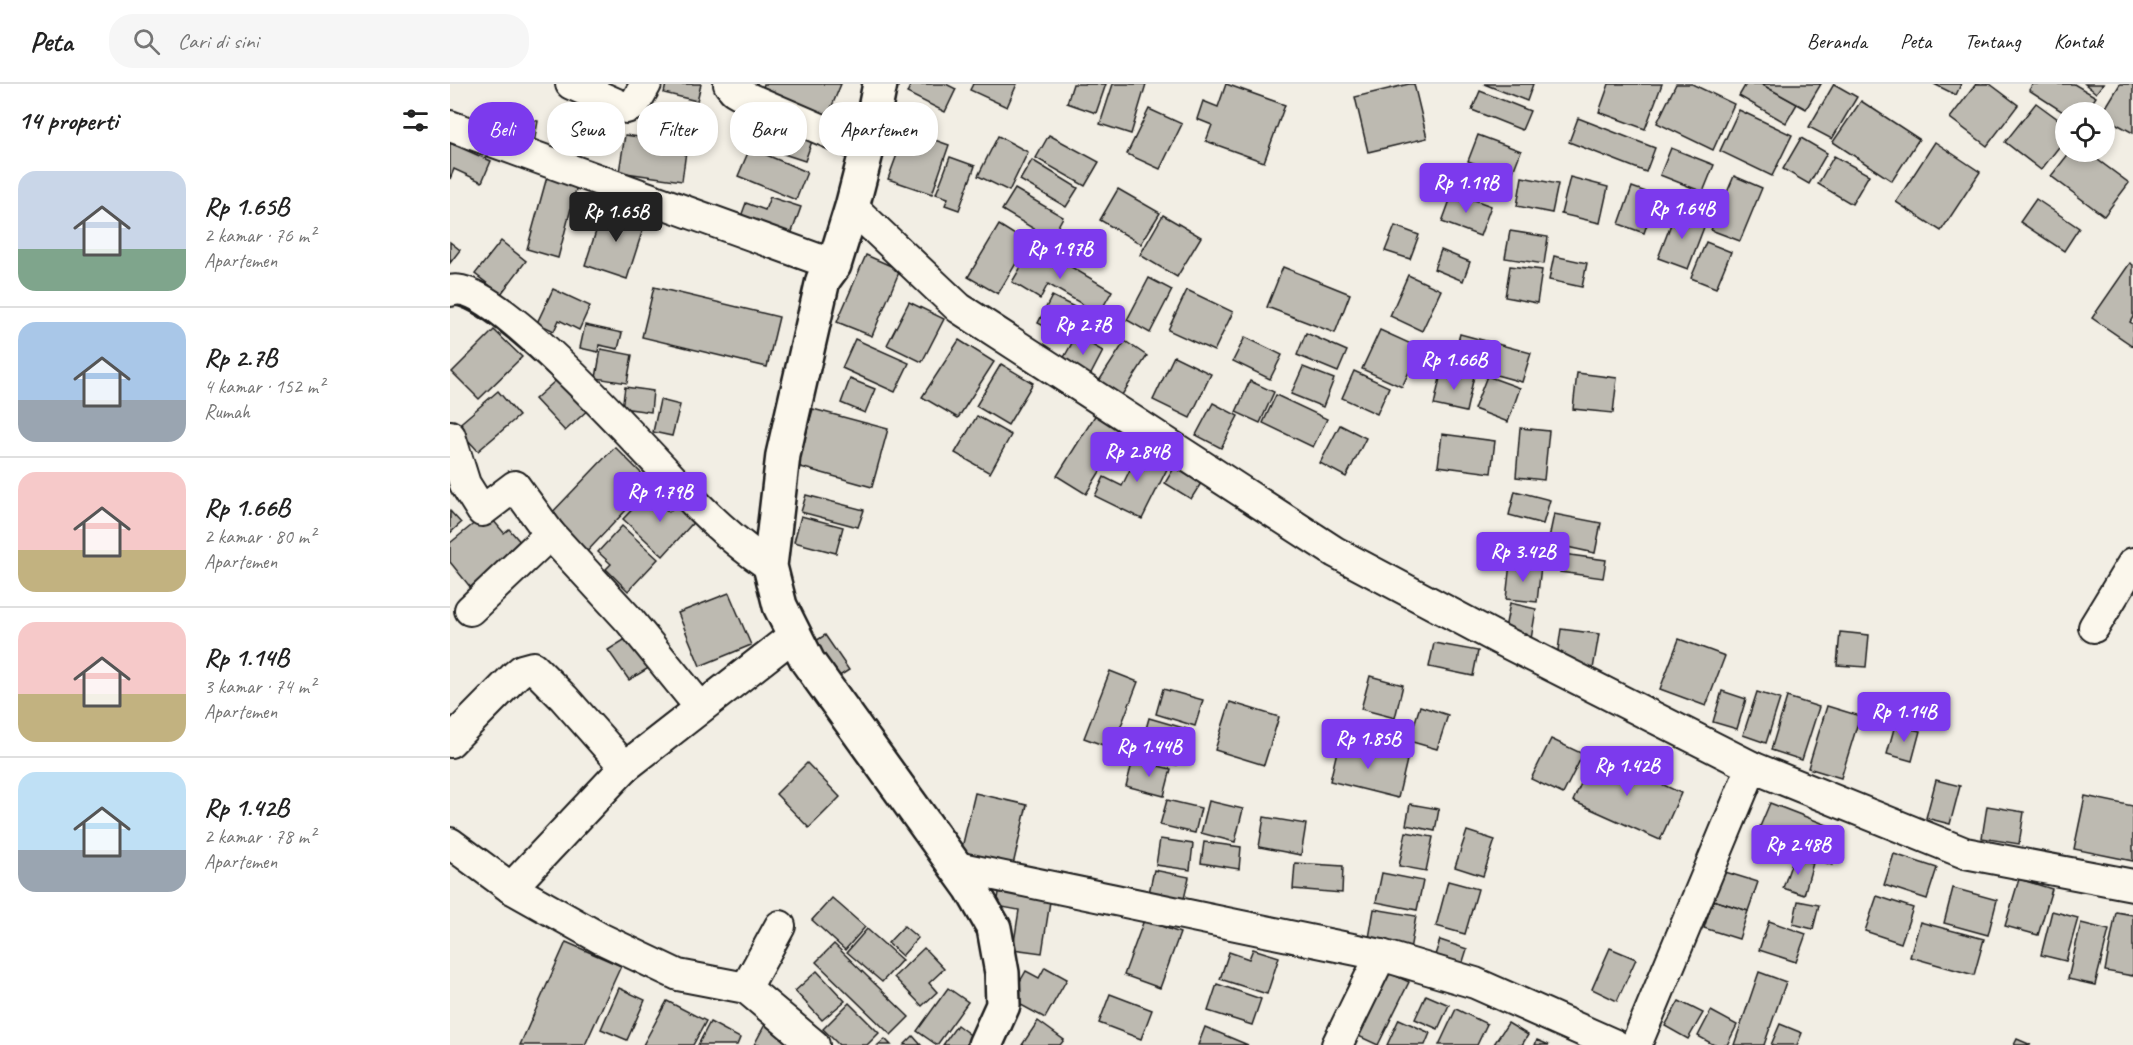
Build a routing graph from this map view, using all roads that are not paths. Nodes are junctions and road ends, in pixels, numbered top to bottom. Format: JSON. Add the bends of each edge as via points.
{"nodes":[{"id":1,"x":571,"y":84,"type":"edge"},
{"id":2,"x":646,"y":84,"type":"edge"},
{"id":3,"x":729,"y":84,"type":"edge"},
{"id":4,"x":880,"y":84,"type":"edge"},
{"id":5,"x":876,"y":102,"type":"edge"},
{"id":6,"x":450,"y":126,"type":"edge"},
{"id":7,"x":819,"y":128,"type":"edge"},
{"id":8,"x":865,"y":156,"type":"edge"},
{"id":9,"x":852,"y":207,"type":"junction"},
{"id":10,"x":834,"y":265,"type":"junction"},
{"id":11,"x":450,"y":291,"type":"edge"},
{"id":12,"x":450,"y":436,"type":"edge"},
{"id":13,"x":550,"y":534,"type":"junction"},
{"id":14,"x":2133,"y":563,"type":"edge"},
{"id":15,"x":770,"y":566,"type":"junction"},
{"id":16,"x":470,"y":610,"type":"dead end"},
{"id":17,"x":2094,"y":627,"type":"dead end"},
{"id":18,"x":793,"y":636,"type":"junction"},
{"id":19,"x":700,"y":707,"type":"junction"},
{"id":20,"x":450,"y":742,"type":"edge"},
{"id":21,"x":625,"y":767,"type":"junction"},
{"id":22,"x":1752,"y":767,"type":"junction"},
{"id":23,"x":450,"y":843,"type":"edge"},
{"id":24,"x":956,"y":867,"type":"junction"},
{"id":25,"x":2133,"y":885,"type":"edge"},
{"id":26,"x":511,"y":888,"type":"junction"},
{"id":27,"x":780,"y":926,"type":"dead end"},
{"id":28,"x":1381,"y":955,"type":"junction"},
{"id":29,"x":746,"y":988,"type":"junction"},
{"id":30,"x":814,"y":1045,"type":"edge"},
{"id":31,"x":985,"y":1045,"type":"edge"},
{"id":32,"x":1338,"y":1045,"type":"edge"},
{"id":33,"x":1616,"y":1045,"type":"edge"},
{"id":34,"x":1636,"y":1045,"type":"edge"}],
"edges":[{"from":1,"to":2,"type":"street","via":[[630,108]]},
{"from":3,"to":7,"type":"street","via":[[746,97]]},
{"from":4,"to":5,"type":"street"},
{"from":6,"to":10,"type":"street"},
{"from":8,"to":9,"type":"street"},
{"from":9,"to":10,"type":"street"},
{"from":9,"to":22,"type":"street","via":[[959,308],[1335,552]]},
{"from":10,"to":15,"type":"street","via":[[823,280],[783,455]]},
{"from":11,"to":15,"type":"street","via":[[466,292],[500,312],[564,365],[695,504],[740,546]]},
{"from":12,"to":13,"type":"street","via":[[465,484],[482,511],[515,486]]},
{"from":13,"to":16,"type":"street"},
{"from":13,"to":19,"type":"street","via":[[630,621]]},
{"from":14,"to":17,"type":"street"},
{"from":15,"to":18,"type":"street"},
{"from":18,"to":19,"type":"street"},
{"from":18,"to":24,"type":"street"},
{"from":19,"to":21,"type":"street"},
{"from":20,"to":21,"type":"street","via":[[516,675],[533,667]]},
{"from":21,"to":26,"type":"street"},
{"from":22,"to":25,"type":"street","via":[[1965,853]]},
{"from":22,"to":34,"type":"street"},
{"from":23,"to":26,"type":"street"},
{"from":24,"to":28,"type":"street"},
{"from":24,"to":31,"type":"street","via":[[994,928],[1002,973],[1003,1005]]},
{"from":26,"to":29,"type":"street","via":[[600,938],[678,975]]},
{"from":27,"to":29,"type":"street"},
{"from":28,"to":32,"type":"street"},
{"from":28,"to":33,"type":"street","via":[[1475,983]]},
{"from":29,"to":30,"type":"street"}]}
